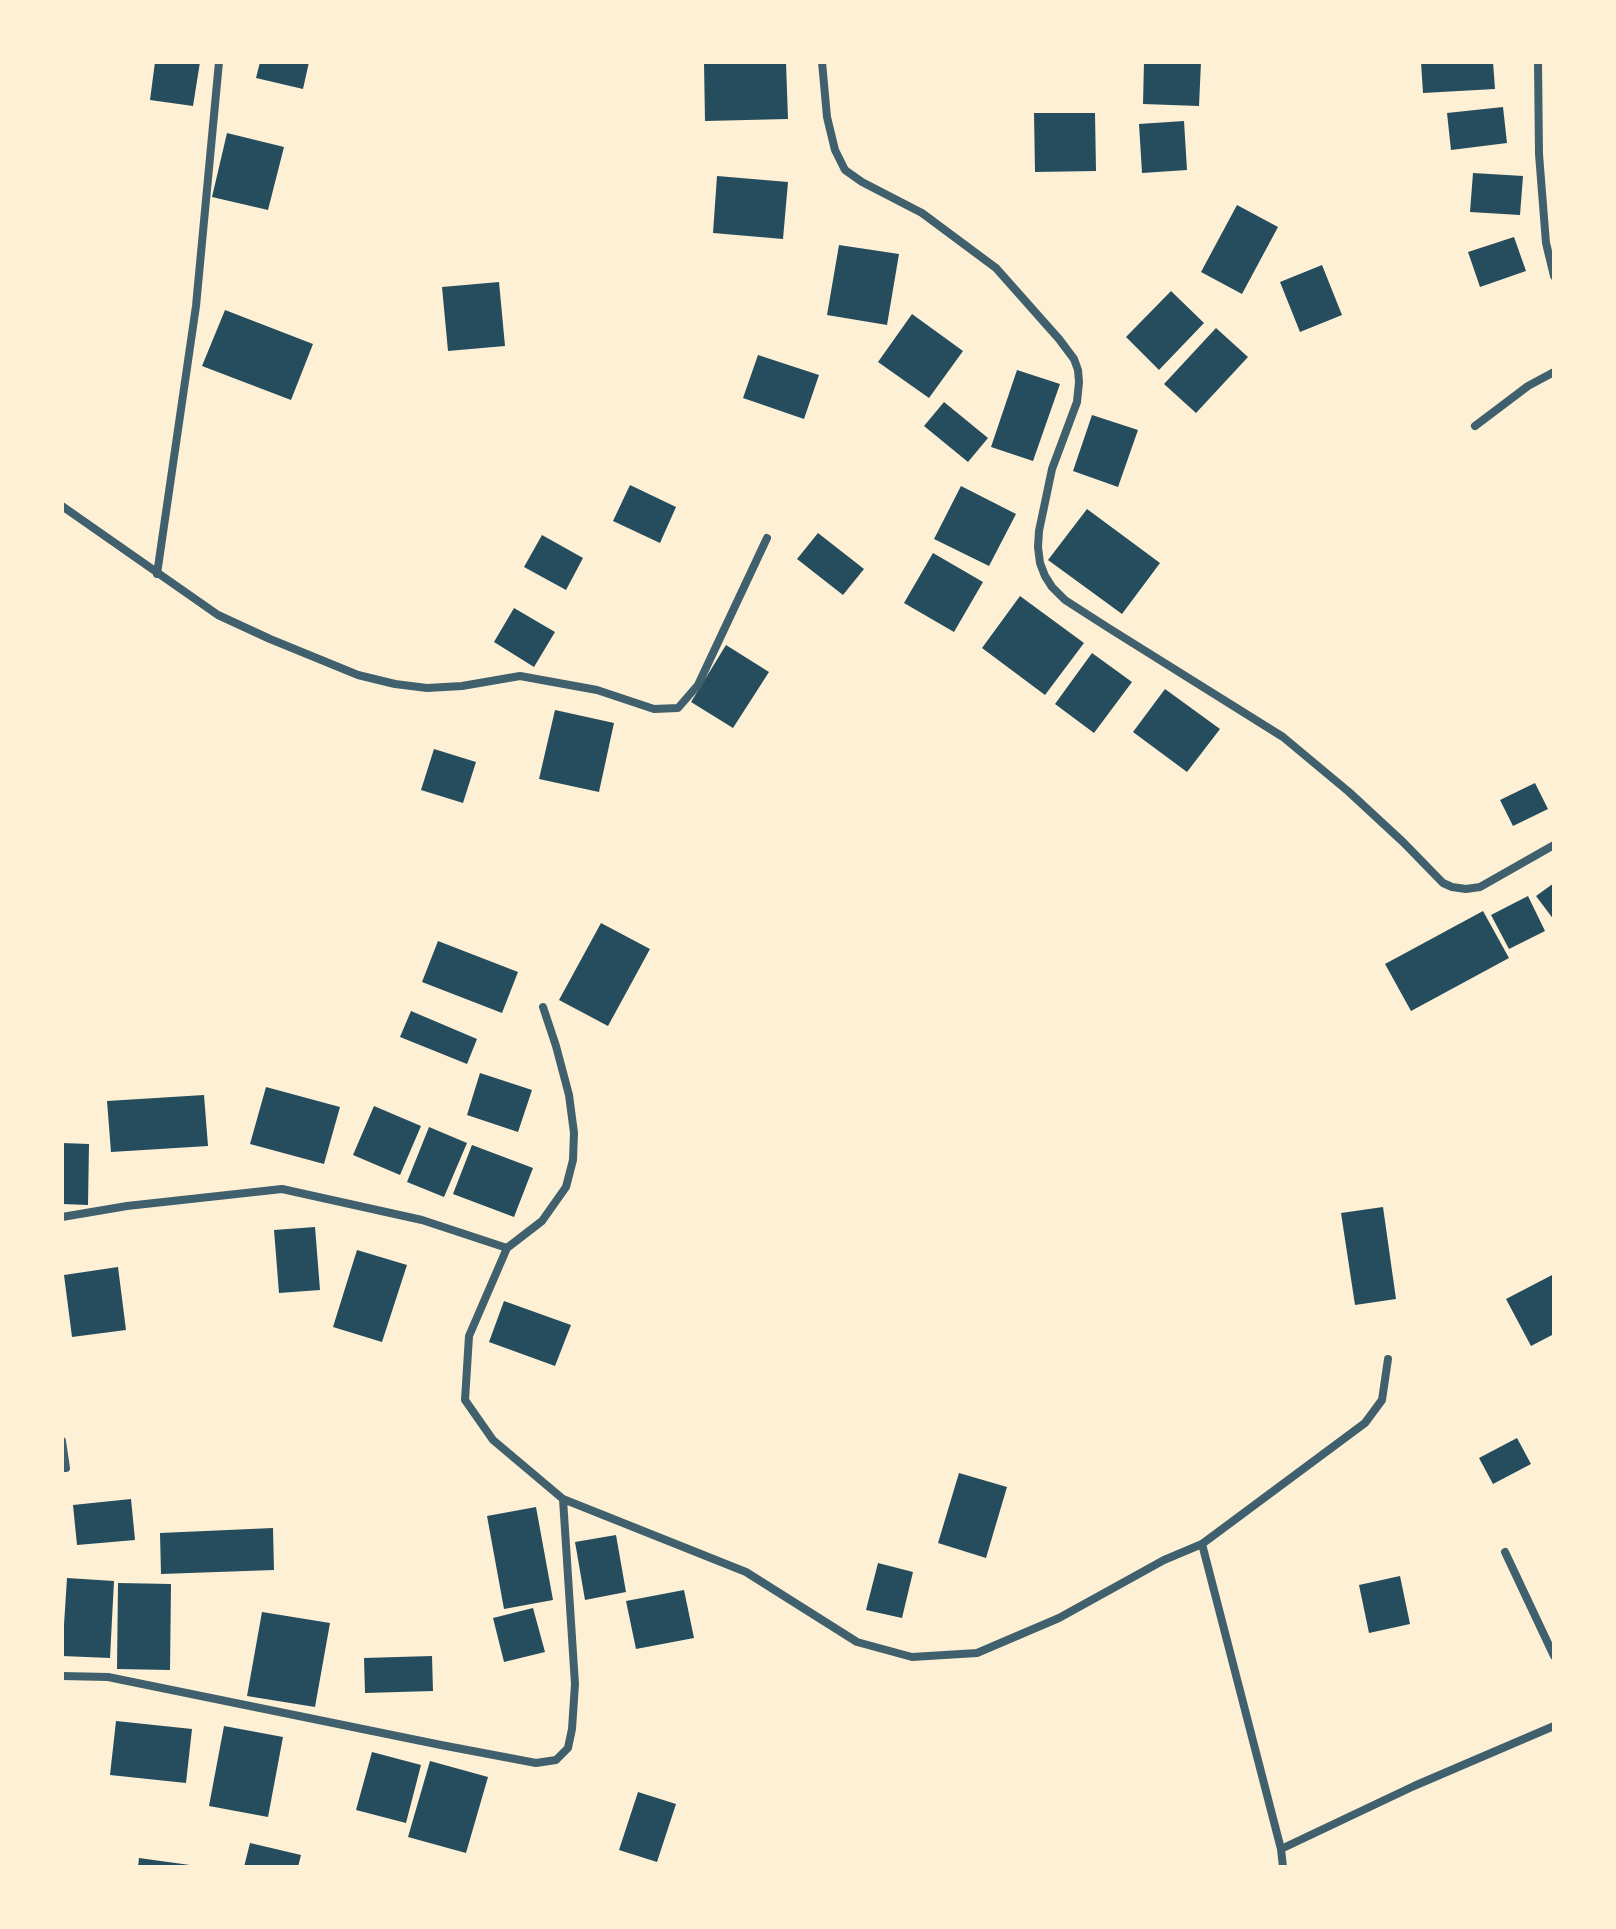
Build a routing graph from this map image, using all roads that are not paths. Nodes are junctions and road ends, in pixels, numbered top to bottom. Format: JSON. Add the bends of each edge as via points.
{"nodes":[{"id":1,"x":219,"y":62,"type":"edge"},
{"id":2,"x":822,"y":62,"type":"edge"},
{"id":3,"x":1538,"y":62,"type":"edge"},
{"id":4,"x":1549,"y":228,"type":"edge"},
{"id":5,"x":1554,"y":276,"type":"edge"},
{"id":6,"x":1554,"y":372,"type":"edge"},
{"id":7,"x":1475,"y":426,"type":"dead end"},
{"id":8,"x":62,"y":506,"type":"edge"},
{"id":9,"x":767,"y":538,"type":"dead end"},
{"id":10,"x":157,"y":574,"type":"junction"},
{"id":11,"x":1554,"y":845,"type":"edge"},
{"id":12,"x":543,"y":1007,"type":"dead end"},
{"id":13,"x":62,"y":1217,"type":"edge"},
{"id":14,"x":507,"y":1248,"type":"junction"},
{"id":15,"x":1388,"y":1359,"type":"dead end"},
{"id":16,"x":62,"y":1441,"type":"edge"},
{"id":17,"x":62,"y":1468,"type":"edge"},
{"id":18,"x":563,"y":1499,"type":"junction"},
{"id":19,"x":1202,"y":1544,"type":"junction"},
{"id":20,"x":1505,"y":1552,"type":"dead end"},
{"id":21,"x":1554,"y":1656,"type":"edge"},
{"id":22,"x":62,"y":1676,"type":"edge"},
{"id":23,"x":1554,"y":1726,"type":"edge"},
{"id":24,"x":1281,"y":1849,"type":"junction"},
{"id":25,"x":1283,"y":1867,"type":"edge"}],
"edges":[{"from":1,"to":10,"type":"street","via":[[196,306]]},
{"from":2,"to":11,"type":"street","via":[[831,137],[845,170],[922,213],[996,268],[1074,359],[1077,402],[1052,469],[1039,531],[1040,563],[1052,587],[1283,737],[1443,883],[1480,887]]},
{"from":3,"to":4,"type":"street","via":[[1539,154]]},
{"from":4,"to":5,"type":"street","via":[[1546,243]]},
{"from":6,"to":7,"type":"street"},
{"from":8,"to":10,"type":"street"},
{"from":9,"to":10,"type":"street","via":[[698,685],[678,708],[654,709],[597,690],[520,676],[427,688],[358,675],[218,615]]},
{"from":12,"to":14,"type":"street","via":[[569,1095],[573,1160],[566,1187],[542,1221]]},
{"from":13,"to":14,"type":"street","via":[[282,1189],[422,1220]]},
{"from":14,"to":18,"type":"street","via":[[469,1336],[465,1400],[493,1440]]},
{"from":15,"to":19,"type":"street","via":[[1382,1400],[1365,1423]]},
{"from":16,"to":17,"type":"street"},
{"from":18,"to":19,"type":"street","via":[[746,1572],[857,1642],[912,1657],[977,1653],[1059,1618]]},
{"from":18,"to":22,"type":"street","via":[[575,1684],[568,1748],[556,1760],[536,1763],[454,1748],[108,1677]]},
{"from":19,"to":24,"type":"street"},
{"from":20,"to":21,"type":"street"},
{"from":23,"to":24,"type":"street"},
{"from":24,"to":25,"type":"street"}]}
